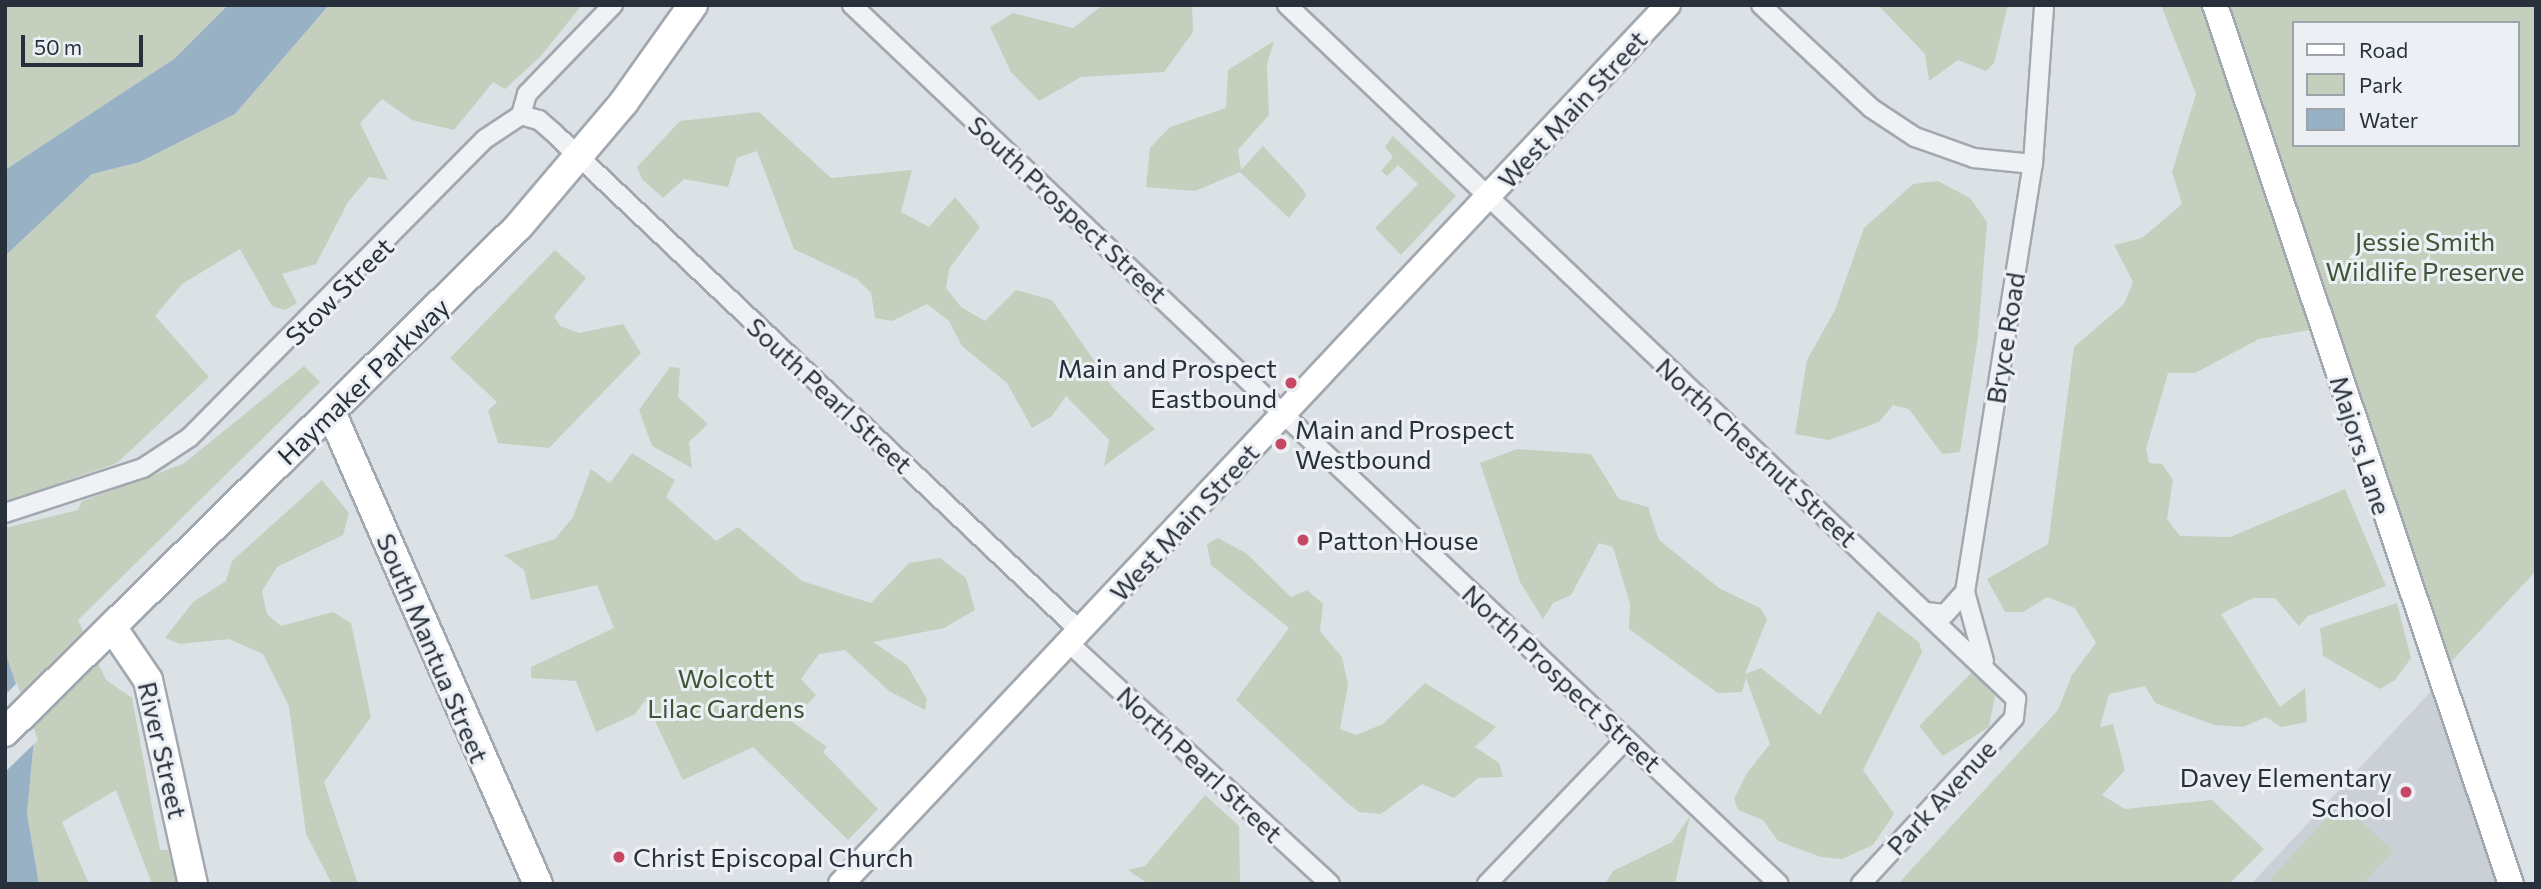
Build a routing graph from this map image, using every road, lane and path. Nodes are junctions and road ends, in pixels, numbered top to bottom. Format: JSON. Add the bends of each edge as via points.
{"nodes":[{"id":1,"x":613,"y":5,"type":"edge"},
{"id":2,"x":693,"y":5,"type":"edge"},
{"id":3,"x":852,"y":5,"type":"edge"},
{"id":4,"x":1287,"y":5,"type":"edge"},
{"id":5,"x":1668,"y":5,"type":"edge"},
{"id":6,"x":1761,"y":5,"type":"edge"},
{"id":7,"x":2044,"y":5,"type":"edge"},
{"id":8,"x":2215,"y":5,"type":"edge"},
{"id":9,"x":521,"y":116,"type":"junction"},
{"id":10,"x":580,"y":158,"type":"junction"},
{"id":11,"x":2033,"y":164,"type":"junction"},
{"id":12,"x":1490,"y":198,"type":"junction"},
{"id":13,"x":331,"y":412,"type":"junction"},
{"id":14,"x":1284,"y":414,"type":"junction"},
{"id":15,"x":10,"y":512,"type":"edge"},
{"id":16,"x":1965,"y":592,"type":"junction"},
{"id":17,"x":1926,"y":612,"type":"junction"},
{"id":18,"x":112,"y":627,"type":"junction"},
{"id":19,"x":1075,"y":638,"type":"junction"},
{"id":20,"x":1987,"y":667,"type":"junction"},
{"id":21,"x":2018,"y":709,"type":"joint"},
{"id":22,"x":5,"y":732,"type":"edge"},
{"id":23,"x":1626,"y":739,"type":"junction"},
{"id":24,"x":194,"y":884,"type":"edge"},
{"id":25,"x":538,"y":884,"type":"edge"},
{"id":26,"x":841,"y":884,"type":"edge"},
{"id":27,"x":1330,"y":884,"type":"edge"},
{"id":28,"x":1487,"y":884,"type":"edge"},
{"id":29,"x":1779,"y":884,"type":"edge"},
{"id":30,"x":1861,"y":884,"type":"edge"},
{"id":31,"x":2511,"y":884,"type":"edge"}],
"edges":[{"from":1,"to":9,"type":"street","via":[[527,94]]},
{"from":2,"to":10,"type":"main road","name":"Haymaker Parkway"},
{"from":3,"to":14,"type":"street","name":"South Prospect Street"},
{"from":4,"to":12,"type":"street","name":"North Chestnut Street"},
{"from":5,"to":12,"type":"main road","name":"West Main Street"},
{"from":6,"to":11,"type":"street","via":[[1871,108],[1914,137],[1974,158]]},
{"from":7,"to":11,"type":"street","name":"Bryce Road"},
{"from":8,"to":31,"type":"main road","name":"Majors Lane"},
{"from":9,"to":10,"type":"street","name":"South Pearl Street","via":[[539,120]]},
{"from":9,"to":15,"type":"street","name":"Stow Street","via":[[485,139],[350,282],[170,453],[75,494]]},
{"from":10,"to":13,"type":"main road","name":"Haymaker Parkway","via":[[449,299]]},
{"from":10,"to":19,"type":"street","name":"South Pearl Street"},
{"from":11,"to":16,"type":"street","name":"Bryce Road"},
{"from":12,"to":14,"type":"main road","name":"West Main Street"},
{"from":12,"to":17,"type":"street","name":"North Chestnut Street"},
{"from":13,"to":18,"type":"main road","name":"Haymaker Parkway"},
{"from":13,"to":25,"type":"main road","name":"South Mantua Street"},
{"from":14,"to":19,"type":"main road","name":"West Main Street"},
{"from":14,"to":23,"type":"street","name":"North Prospect Street"},
{"from":16,"to":17,"type":"street","via":[[1945,614]]},
{"from":16,"to":20,"type":"street","name":"Bryce Road"},
{"from":17,"to":20,"type":"street","name":"North Chestnut Street"},
{"from":18,"to":22,"type":"main road","name":"Haymaker Parkway"},
{"from":18,"to":24,"type":"main road","name":"River Street","via":[[148,680]]},
{"from":19,"to":26,"type":"main road","name":"West Main Street"},
{"from":19,"to":27,"type":"street","name":"North Pearl Street"},
{"from":20,"to":21,"type":"street","name":"North Chestnut Street"},
{"from":21,"to":30,"type":"street","name":"Park Avenue"},
{"from":23,"to":28,"type":"street"},
{"from":23,"to":29,"type":"street","name":"North Prospect Street"}]}
